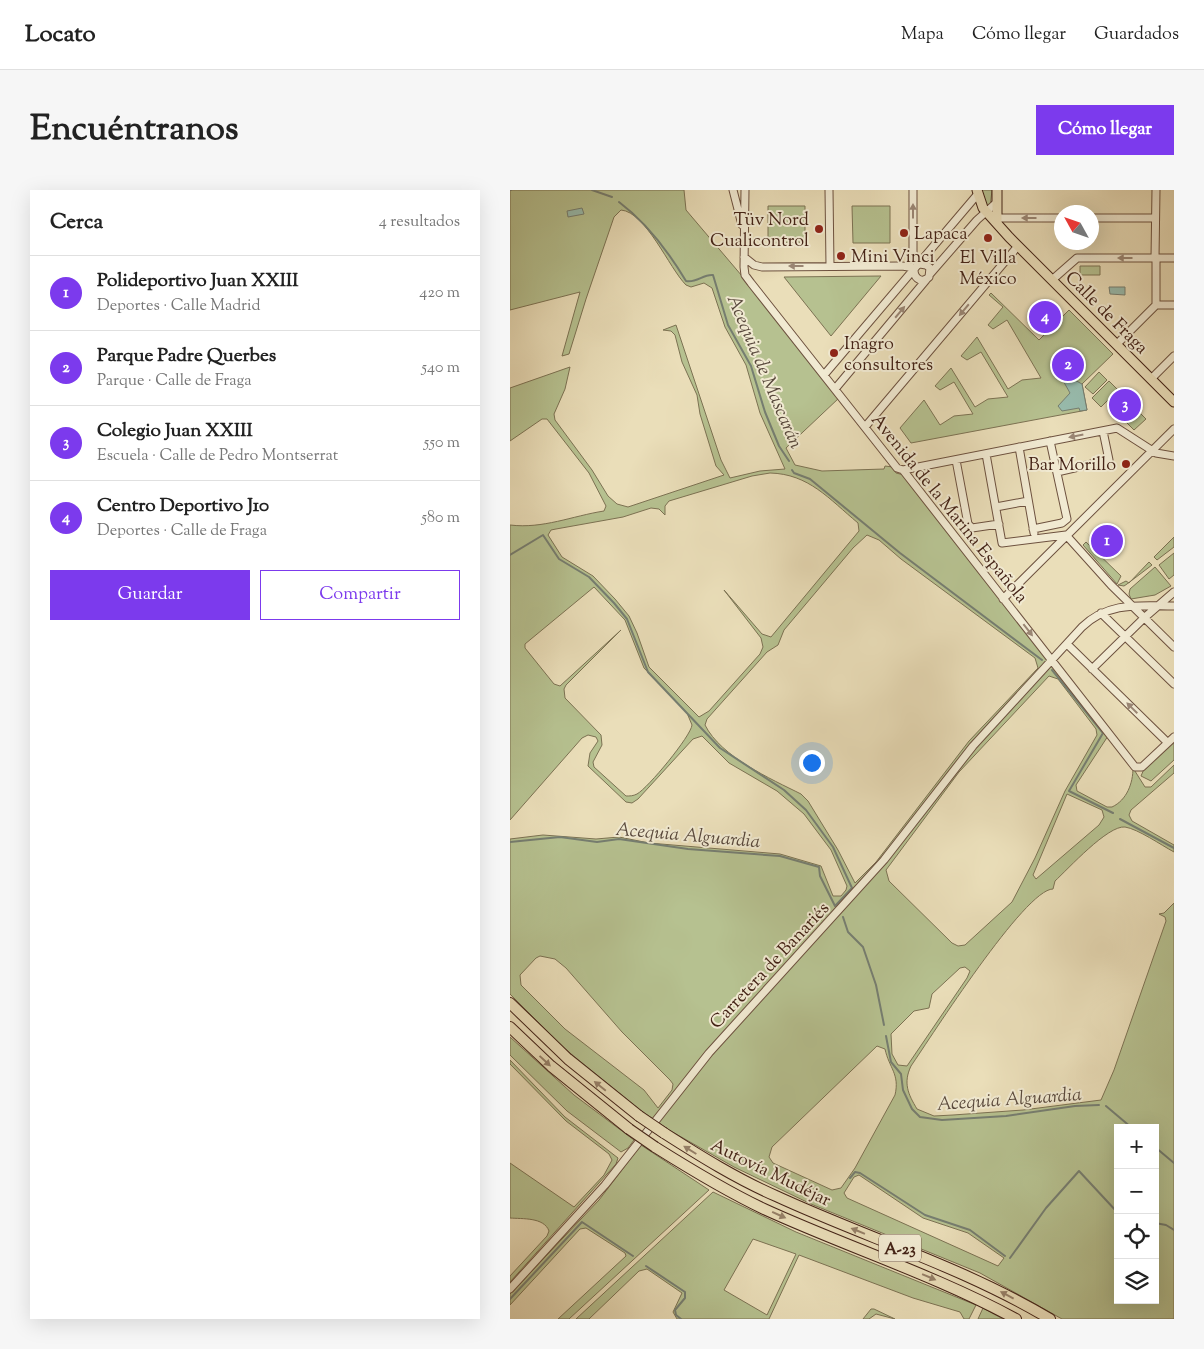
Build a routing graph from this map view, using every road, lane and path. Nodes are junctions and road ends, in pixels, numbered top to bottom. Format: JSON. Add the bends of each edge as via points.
{"nodes":[{"id":1,"x":732,"y":190,"type":"edge"},
{"id":2,"x":745,"y":190,"type":"edge"},
{"id":3,"x":829,"y":190,"type":"edge"},
{"id":4,"x":913,"y":190,"type":"edge"},
{"id":5,"x":997,"y":190,"type":"edge"},
{"id":6,"x":1156,"y":190,"type":"edge"},
{"id":7,"x":977,"y":192,"type":"edge"},
{"id":8,"x":996,"y":203,"type":"junction"},
{"id":9,"x":987,"y":213,"type":"junction"},
{"id":10,"x":1054,"y":218,"type":"edge"},
{"id":11,"x":1099,"y":218,"type":"edge"},
{"id":12,"x":1155,"y":218,"type":"junction"},
{"id":13,"x":996,"y":221,"type":"junction"},
{"id":14,"x":744,"y":241,"type":"junction"},
{"id":15,"x":1018,"y":246,"type":"junction"},
{"id":16,"x":744,"y":257,"type":"junction"},
{"id":17,"x":1156,"y":258,"type":"junction"},
{"id":18,"x":1174,"y":258,"type":"edge"},
{"id":19,"x":762,"y":266,"type":"junction"},
{"id":20,"x":830,"y":266,"type":"junction"},
{"id":21,"x":917,"y":267,"type":"junction"},
{"id":22,"x":928,"y":277,"type":"junction"},
{"id":23,"x":749,"y":280,"type":"junction"},
{"id":24,"x":1052,"y":280,"type":"junction"},
{"id":25,"x":1156,"y":305,"type":"junction"},
{"id":26,"x":1174,"y":305,"type":"edge"},
{"id":27,"x":1116,"y":344,"type":"junction"},
{"id":28,"x":1174,"y":356,"type":"edge"},
{"id":29,"x":824,"y":376,"type":"junction"},
{"id":30,"x":1151,"y":379,"type":"junction"},
{"id":31,"x":835,"y":389,"type":"junction"},
{"id":32,"x":1174,"y":402,"type":"edge"},
{"id":33,"x":865,"y":427,"type":"junction"},
{"id":34,"x":1174,"y":429,"type":"edge"},
{"id":35,"x":1102,"y":431,"type":"junction"},
{"id":36,"x":1050,"y":441,"type":"junction"},
{"id":37,"x":1019,"y":447,"type":"junction"},
{"id":38,"x":1152,"y":450,"type":"junction"},
{"id":39,"x":986,"y":454,"type":"junction"},
{"id":40,"x":1174,"y":456,"type":"edge"},
{"id":41,"x":956,"y":460,"type":"junction"},
{"id":42,"x":904,"y":470,"type":"junction"},
{"id":43,"x":1057,"y":472,"type":"junction"},
{"id":44,"x":1028,"y":501,"type":"junction"},
{"id":45,"x":996,"y":507,"type":"junction"},
{"id":46,"x":998,"y":524,"type":"junction"},
{"id":47,"x":1033,"y":529,"type":"junction"},
{"id":48,"x":1066,"y":535,"type":"junction"},
{"id":49,"x":1035,"y":538,"type":"junction"},
{"id":50,"x":1174,"y":592,"type":"edge"},
{"id":51,"x":1004,"y":599,"type":"junction"},
{"id":52,"x":1131,"y":605,"type":"junction"},
{"id":53,"x":1157,"y":606,"type":"junction"},
{"id":54,"x":1174,"y":606,"type":"edge"},
{"id":55,"x":1101,"y":612,"type":"junction"},
{"id":56,"x":1144,"y":618,"type":"junction"},
{"id":57,"x":1125,"y":636,"type":"junction"},
{"id":58,"x":1067,"y":644,"type":"junction"},
{"id":59,"x":1174,"y":647,"type":"edge"},
{"id":60,"x":1052,"y":661,"type":"junction"},
{"id":61,"x":1092,"y":669,"type":"junction"},
{"id":62,"x":1174,"y":684,"type":"edge"},
{"id":63,"x":1174,"y":737,"type":"edge"},
{"id":64,"x":1167,"y":742,"type":"junction"},
{"id":65,"x":510,"y":1003,"type":"edge"},
{"id":66,"x":510,"y":1027,"type":"edge"},
{"id":67,"x":510,"y":1289,"type":"edge"},
{"id":68,"x":1016,"y":1319,"type":"edge"},
{"id":69,"x":1050,"y":1319,"type":"edge"}],
"edges":[{"from":1,"to":14,"type":"street"},
{"from":2,"to":14,"type":"street"},
{"from":3,"to":20,"type":"street"},
{"from":21,"to":4,"type":"street","one_way":true,"via":[[913,252]]},
{"from":5,"to":8,"type":"main road"},
{"from":6,"to":12,"type":"street"},
{"from":7,"to":9,"type":"main road","name":"Calle de Fraga"},
{"from":7,"to":21,"type":"street"},
{"from":8,"to":9,"type":"street"},
{"from":8,"to":13,"type":"main road"},
{"from":9,"to":13,"type":"main road","name":"Calle de Fraga"},
{"from":9,"to":22,"type":"street"},
{"from":10,"to":13,"type":"street","one_way":true},
{"from":11,"to":12,"type":"street"},
{"from":12,"to":17,"type":"street"},
{"from":13,"to":15,"type":"main road","name":"Calle de Fraga"},
{"from":14,"to":16,"type":"street"},
{"from":15,"to":24,"type":"main road","name":"Calle de Fraga"},
{"from":15,"to":33,"type":"street","one_way":true},
{"from":16,"to":19,"type":"street","via":[[754,265]]},
{"from":16,"to":23,"type":"street","name":"Avenida de la Marina Española"},
{"from":17,"to":18,"type":"street"},
{"from":17,"to":24,"type":"street","one_way":true,"via":[[1077,258]]},
{"from":17,"to":25,"type":"street"},
{"from":20,"to":19,"type":"street","one_way":true},
{"from":19,"to":23,"type":"street"},
{"from":20,"to":21,"type":"street"},
{"from":21,"to":22,"type":"street","via":[[928,266]]},
{"from":21,"to":22,"type":"street","via":[[917,279]]},
{"from":21,"to":29,"type":"street"},
{"from":31,"to":22,"type":"street","one_way":true},
{"from":23,"to":29,"type":"street","name":"Avenida de la Marina Española"},
{"from":24,"to":27,"type":"main road","name":"Calle de Fraga"},
{"from":25,"to":26,"type":"street"},
{"from":25,"to":27,"type":"street"},
{"from":27,"to":30,"type":"main road","name":"Calle de Fraga"},
{"from":28,"to":30,"type":"street"},
{"from":29,"to":31,"type":"street","name":"Avenida de la Marina Española"},
{"from":30,"to":32,"type":"main road","name":"Calle de Fraga"},
{"from":31,"to":33,"type":"street","name":"Avenida de la Marina Española"},
{"from":33,"to":42,"type":"street","name":"Avenida de la Marina Española","via":[[898,468]]},
{"from":34,"to":38,"type":"street"},
{"from":35,"to":36,"type":"street","one_way":true},
{"from":35,"to":38,"type":"street","via":[[1119,428]]},
{"from":35,"to":43,"type":"street","via":[[1109,460]]},
{"from":36,"to":37,"type":"street"},
{"from":36,"to":43,"type":"street"},
{"from":37,"to":39,"type":"street"},
{"from":37,"to":44,"type":"street"},
{"from":38,"to":40,"type":"street","via":[[1163,456]]},
{"from":38,"to":48,"type":"street"},
{"from":39,"to":41,"type":"street"},
{"from":39,"to":45,"type":"street"},
{"from":41,"to":42,"type":"street"},
{"from":41,"to":46,"type":"street","via":[[968,524],[972,528]]},
{"from":42,"to":51,"type":"street","name":"Avenida de la Marina Española"},
{"from":43,"to":47,"type":"street","via":[[1066,522]]},
{"from":44,"to":45,"type":"street"},
{"from":44,"to":47,"type":"street"},
{"from":45,"to":46,"type":"street"},
{"from":46,"to":49,"type":"street","via":[[1002,543]]},
{"from":47,"to":49,"type":"street"},
{"from":48,"to":49,"type":"street"},
{"from":48,"to":51,"type":"street"},
{"from":48,"to":52,"type":"street"},
{"from":50,"to":53,"type":"street"},
{"from":51,"to":60,"type":"street","name":"Avenida de la Marina Española","one_way":true},
{"from":52,"to":53,"type":"street"},
{"from":52,"to":55,"type":"street"},
{"from":52,"to":56,"type":"street"},
{"from":53,"to":54,"type":"street"},
{"from":53,"to":56,"type":"street"},
{"from":55,"to":57,"type":"street"},
{"from":55,"to":58,"type":"street","name":"Carretera de Banariés"},
{"from":56,"to":57,"type":"street"},
{"from":56,"to":59,"type":"street"},
{"from":57,"to":61,"type":"street"},
{"from":57,"to":62,"type":"street"},
{"from":58,"to":60,"type":"street","name":"Carretera de Banariés"},
{"from":58,"to":61,"type":"street"},
{"from":60,"to":64,"type":"street","name":"Avenida de la Marina Española","via":[[1134,767],[1142,767]]},
{"from":60,"to":67,"type":"street","name":"Carretera de Banariés","via":[[961,760],[853,896],[709,1053],[593,1200]]},
{"from":64,"to":61,"type":"street","one_way":true},
{"from":63,"to":64,"type":"street"},
{"from":69,"to":65,"type":"highway","name":"Autovía Mudéjar","number":"A-23","one_way":true,"bridge":true,"via":[[959,1272],[803,1208],[717,1166],[639,1116],[568,1060]]},
{"from":66,"to":68,"type":"highway","name":"Autovía Mudéjar","number":"A-23","one_way":true,"bridge":true,"via":[[557,1072],[629,1130],[704,1177],[803,1226],[948,1286]]}]}
